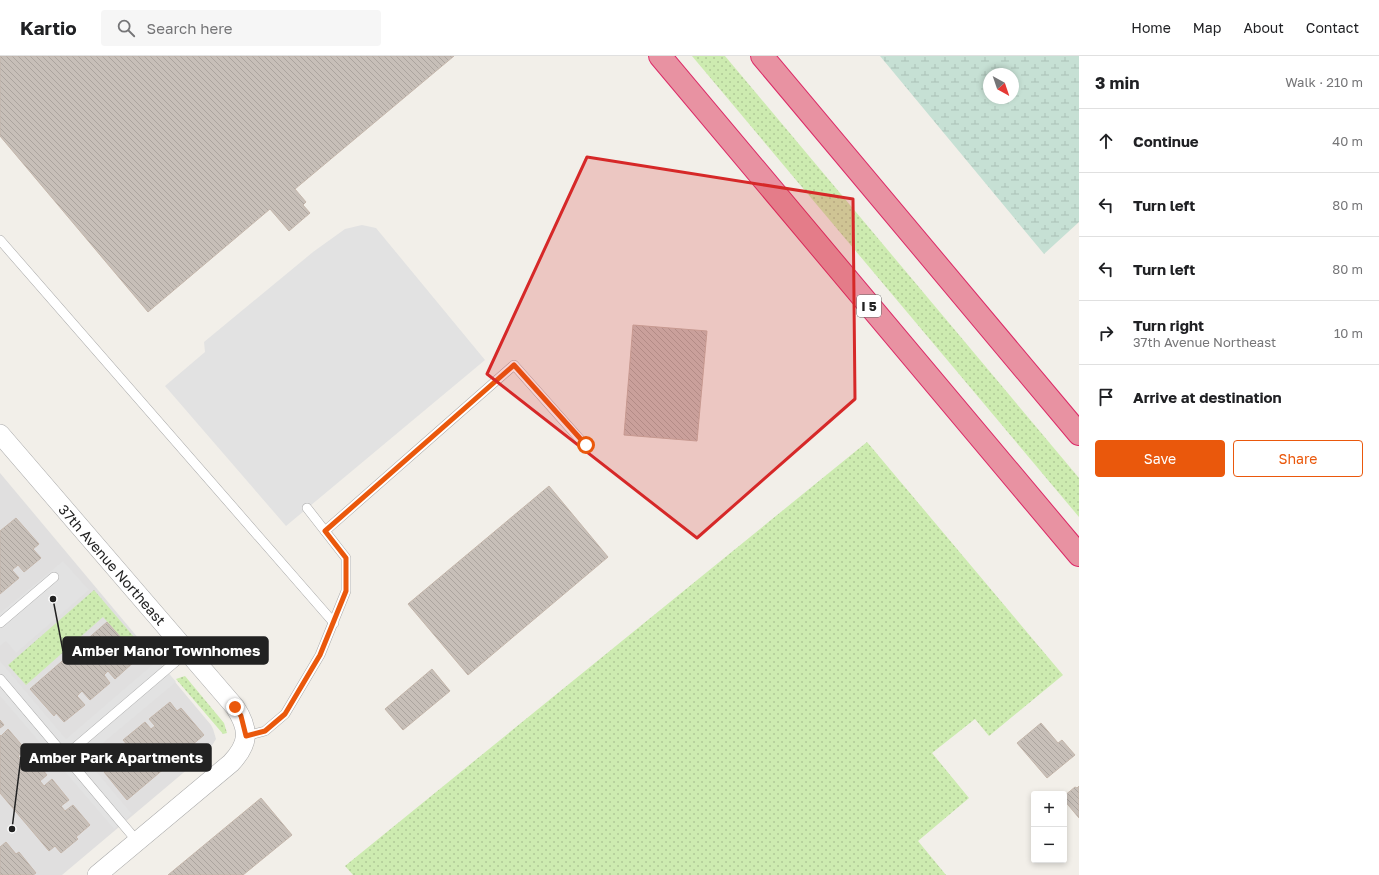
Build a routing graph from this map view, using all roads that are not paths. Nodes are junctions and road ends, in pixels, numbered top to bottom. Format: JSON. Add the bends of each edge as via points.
{"nodes":[{"id":1,"x":660,"y":56,"type":"edge"},
{"id":2,"x":762,"y":56,"type":"edge"},
{"id":3,"x":0,"y":240,"type":"edge"},
{"id":4,"x":0,"y":434,"type":"edge"},
{"id":5,"x":1079,"y":434,"type":"edge"},
{"id":6,"x":586,"y":445,"type":"dead end"},
{"id":7,"x":307,"y":508,"type":"dead end"},
{"id":8,"x":325,"y":531,"type":"junction"},
{"id":9,"x":1079,"y":555,"type":"edge"},
{"id":10,"x":54,"y":577,"type":"dead end"},
{"id":11,"x":0,"y":622,"type":"edge"},
{"id":12,"x":334,"y":623,"type":"junction"},
{"id":13,"x":187,"y":652,"type":"junction"},
{"id":14,"x":0,"y":680,"type":"edge"},
{"id":15,"x":246,"y":736,"type":"junction"},
{"id":16,"x":65,"y":756,"type":"junction"},
{"id":17,"x":137,"y":841,"type":"junction"},
{"id":18,"x":97,"y":875,"type":"edge"}],
"edges":[{"from":1,"to":9,"type":"highway","number":"I 5"},
{"from":2,"to":5,"type":"highway"},
{"from":3,"to":12,"type":"lane"},
{"from":4,"to":13,"type":"street","name":"37th Avenue Northeast"},
{"from":6,"to":8,"type":"lane","via":[[514,365]]},
{"from":7,"to":8,"type":"lane"},
{"from":8,"to":12,"type":"lane","via":[[346,558],[346,591]]},
{"from":10,"to":11,"type":"lane"},
{"from":12,"to":15,"type":"lane","via":[[320,655],[285,714],[265,731]]},
{"from":13,"to":15,"type":"street","name":"37th Avenue Northeast","via":[[235,707],[241,716]]},
{"from":13,"to":16,"type":"lane"},
{"from":14,"to":16,"type":"lane"},
{"from":15,"to":17,"type":"street","via":[[240,754],[231,763]]},
{"from":16,"to":17,"type":"lane"},
{"from":17,"to":18,"type":"street"}]}
